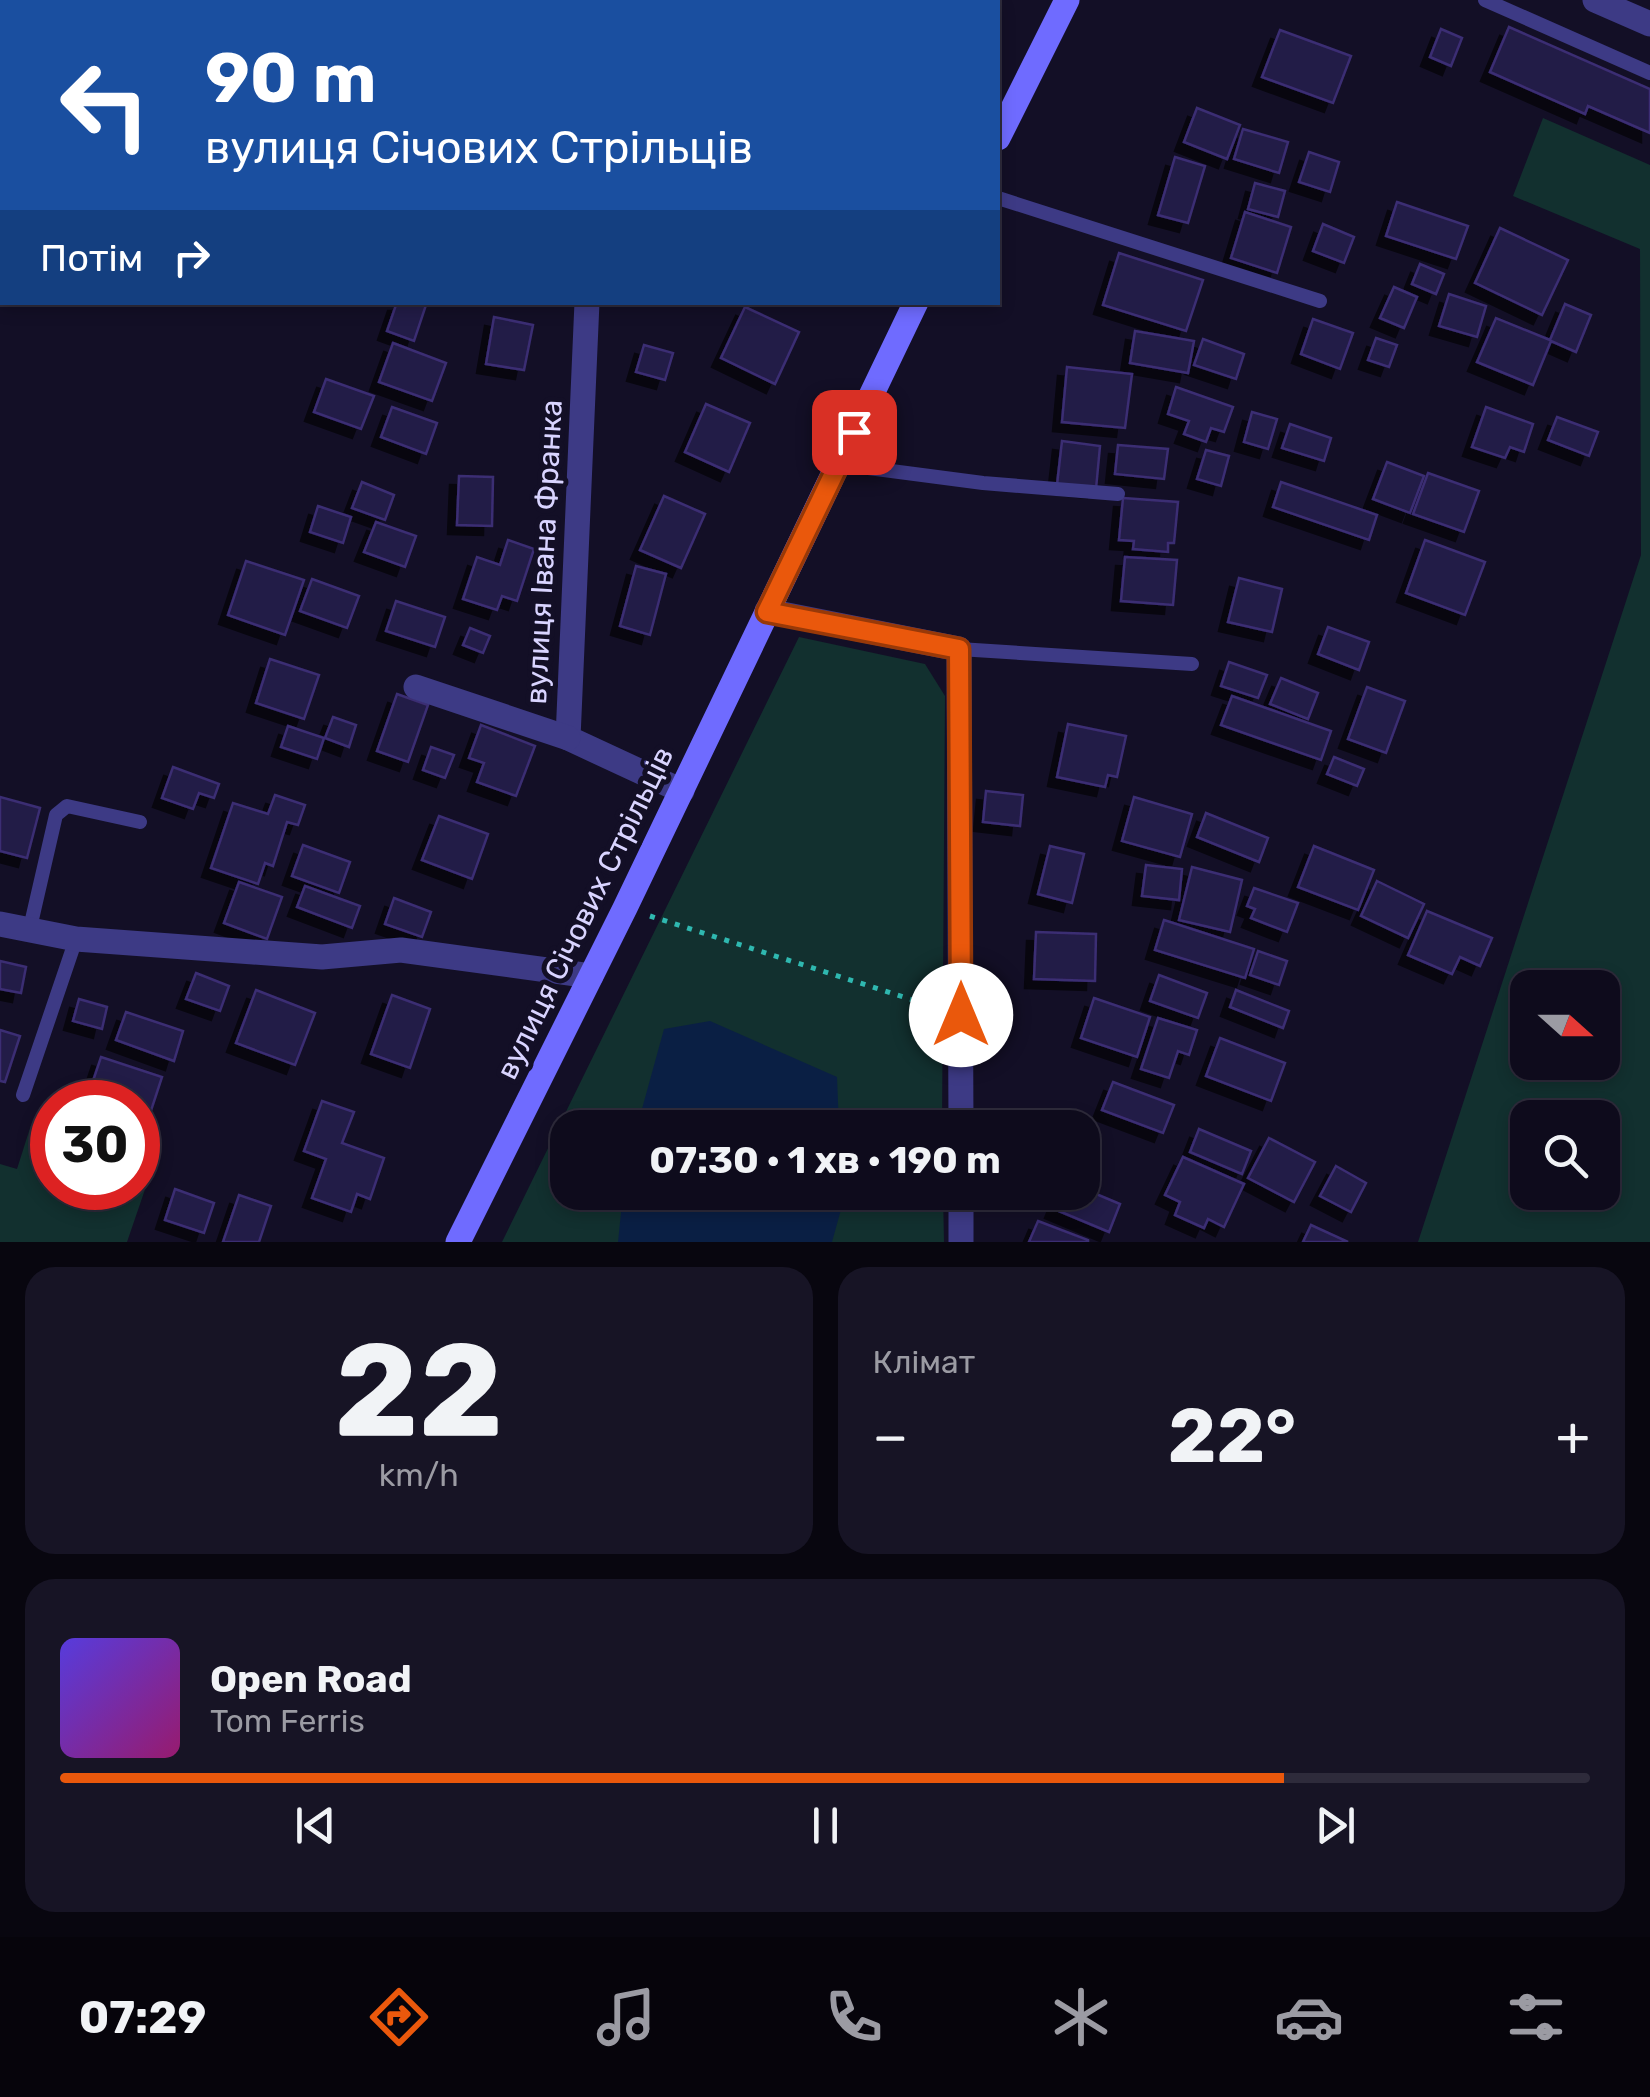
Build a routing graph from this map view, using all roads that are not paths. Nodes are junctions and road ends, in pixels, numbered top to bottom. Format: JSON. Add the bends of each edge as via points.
{"nodes":[{"id":1,"x":1067,"y":0,"type":"edge"},
{"id":2,"x":1485,"y":0,"type":"edge"},
{"id":3,"x":1594,"y":0,"type":"edge"},
{"id":4,"x":1650,"y":24,"type":"edge"},
{"id":5,"x":1650,"y":73,"type":"edge"},
{"id":6,"x":1000,"y":134,"type":"edge"},
{"id":7,"x":1000,"y":199,"type":"edge"},
{"id":8,"x":1320,"y":301,"type":"dead end"},
{"id":9,"x":587,"y":305,"type":"edge"},
{"id":10,"x":915,"y":305,"type":"edge"},
{"id":11,"x":838,"y":464,"type":"junction"},
{"id":12,"x":1118,"y":494,"type":"dead end"},
{"id":13,"x":767,"y":612,"type":"junction"},
{"id":14,"x":959,"y":649,"type":"junction"},
{"id":15,"x":1192,"y":664,"type":"dead end"},
{"id":16,"x":416,"y":687,"type":"dead end"},
{"id":17,"x":568,"y":738,"type":"junction"},
{"id":18,"x":682,"y":790,"type":"junction"},
{"id":19,"x":140,"y":822,"type":"dead end"},
{"id":20,"x":0,"y":924,"type":"edge"},
{"id":21,"x":30,"y":928,"type":"junction"},
{"id":22,"x":76,"y":939,"type":"junction"},
{"id":23,"x":591,"y":976,"type":"junction"},
{"id":24,"x":22,"y":1095,"type":"dead end"},
{"id":25,"x":961,"y":1110,"type":"edge"},
{"id":26,"x":961,"y":1210,"type":"edge"},
{"id":27,"x":458,"y":1242,"type":"edge"},
{"id":28,"x":961,"y":1242,"type":"edge"}],
"edges":[{"from":1,"to":6,"type":"street"},
{"from":2,"to":5,"type":"lane"},
{"from":3,"to":4,"type":"street"},
{"from":7,"to":8,"type":"lane"},
{"from":9,"to":17,"type":"street","name":"вулиця Івана Франка"},
{"from":10,"to":11,"type":"street","name":"вулиця Січових Стрільців"},
{"from":11,"to":12,"type":"lane"},
{"from":11,"to":13,"type":"street","name":"вулиця Січових Стрільців"},
{"from":13,"to":14,"type":"street"},
{"from":13,"to":18,"type":"street","name":"вулиця Січових Стрільців"},
{"from":14,"to":15,"type":"lane"},
{"from":14,"to":25,"type":"street"},
{"from":16,"to":17,"type":"street"},
{"from":17,"to":18,"type":"street","name":"вулиця Івана Франка"},
{"from":18,"to":23,"type":"street","name":"вулиця Січових Стрільців"},
{"from":19,"to":21,"type":"lane","via":[[67,806],[56,815]]},
{"from":20,"to":21,"type":"street"},
{"from":21,"to":22,"type":"street"},
{"from":22,"to":23,"type":"street","via":[[322,957],[401,950]]},
{"from":22,"to":24,"type":"lane"},
{"from":23,"to":27,"type":"street","name":"вулиця Січових Стрільців"},
{"from":26,"to":28,"type":"street"}]}
